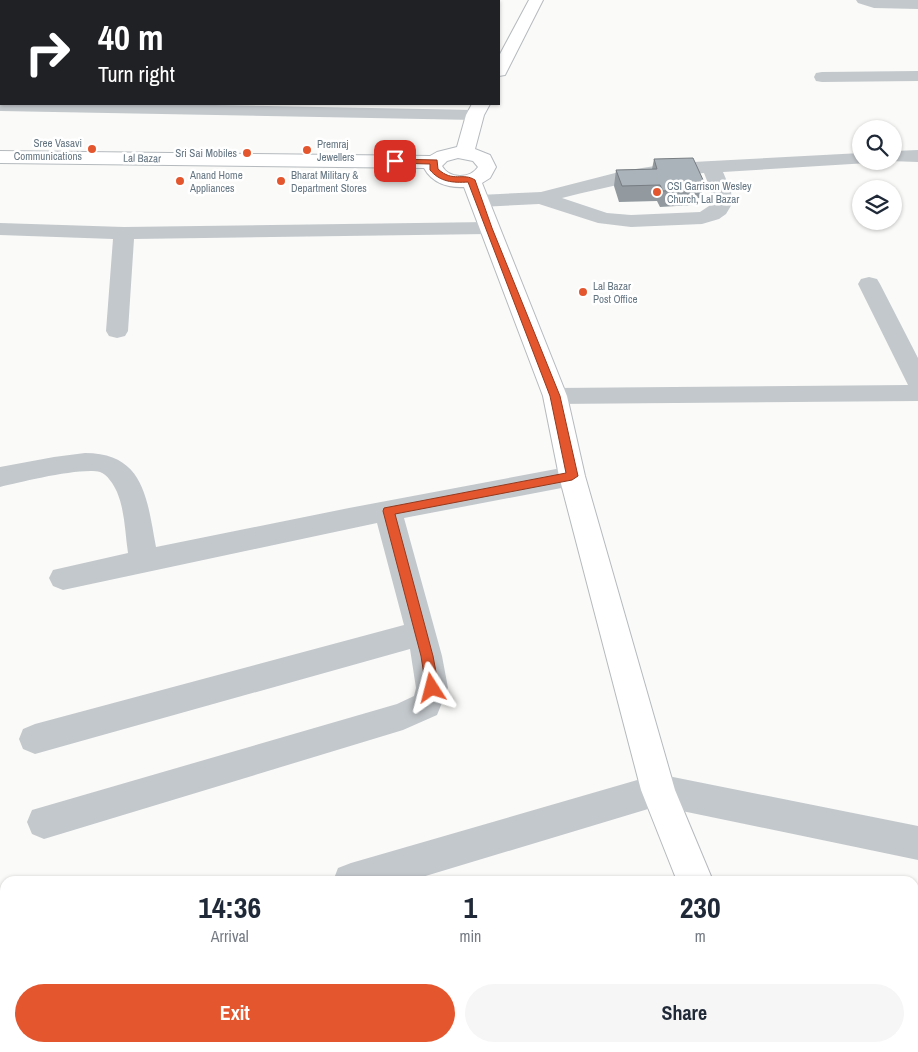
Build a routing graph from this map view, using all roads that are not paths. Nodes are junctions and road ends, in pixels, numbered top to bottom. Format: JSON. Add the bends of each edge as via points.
{"nodes":[{"id":1,"x":536,"y":0,"type":"edge"},
{"id":2,"x":863,"y":0,"type":"edge"},
{"id":3,"x":918,"y":4,"type":"edge"},
{"id":4,"x":500,"y":69,"type":"edge"},
{"id":5,"x":918,"y":76,"type":"edge"},
{"id":6,"x":822,"y":77,"type":"dead end"},
{"id":7,"x":0,"y":106,"type":"edge"},
{"id":8,"x":478,"y":109,"type":"edge"},
{"id":9,"x":465,"y":153,"type":"junction"},
{"id":10,"x":918,"y":156,"type":"edge"},
{"id":11,"x":0,"y":157,"type":"edge"},
{"id":12,"x":902,"y":157,"type":"edge"},
{"id":13,"x":852,"y":159,"type":"edge"},
{"id":14,"x":434,"y":162,"type":"junction"},
{"id":15,"x":712,"y":167,"type":"junction"},
{"id":16,"x":475,"y":190,"type":"junction"},
{"id":17,"x":541,"y":198,"type":"junction"},
{"id":18,"x":488,"y":228,"type":"junction"},
{"id":19,"x":0,"y":229,"type":"edge"},
{"id":20,"x":124,"y":232,"type":"junction"},
{"id":21,"x":869,"y":284,"type":"dead end"},
{"id":22,"x":117,"y":331,"type":"dead end"},
{"id":23,"x":918,"y":381,"type":"edge"},
{"id":24,"x":918,"y":393,"type":"edge"},
{"id":25,"x":555,"y":396,"type":"junction"},
{"id":26,"x":572,"y":476,"type":"junction"},
{"id":27,"x":0,"y":477,"type":"edge"},
{"id":28,"x":388,"y":511,"type":"junction"},
{"id":29,"x":144,"y":561,"type":"junction"},
{"id":30,"x":63,"y":578,"type":"dead end"},
{"id":31,"x":421,"y":633,"type":"junction"},
{"id":32,"x":35,"y":739,"type":"dead end"},
{"id":33,"x":658,"y":790,"type":"junction"},
{"id":34,"x":44,"y":822,"type":"dead end"},
{"id":35,"x":918,"y":843,"type":"edge"},
{"id":36,"x":368,"y":876,"type":"edge"},
{"id":37,"x":694,"y":876,"type":"edge"}],
"edges":[{"from":1,"to":4,"type":"main road"},
{"from":2,"to":3,"type":"street","via":[[874,4]]},
{"from":5,"to":6,"type":"street"},
{"from":7,"to":8,"type":"street"},
{"from":8,"to":9,"type":"main road"},
{"from":9,"to":14,"type":"main road","via":[[450,153]]},
{"from":9,"to":16,"type":"main road","via":[[484,159],[487,167]]},
{"from":10,"to":12,"type":"street"},
{"from":11,"to":14,"type":"main road","name":"Lal Bazar"},
{"from":13,"to":15,"type":"street"},
{"from":14,"to":16,"type":"main road","via":[[434,170],[441,177]]},
{"from":15,"to":17,"type":"street","via":[[646,172]]},
{"from":15,"to":17,"type":"street","via":[[723,204],[713,216],[702,218],[631,221],[605,218]]},
{"from":16,"to":17,"type":"street"},
{"from":16,"to":18,"type":"main road"},
{"from":18,"to":20,"type":"street"},
{"from":18,"to":25,"type":"main road"},
{"from":19,"to":20,"type":"street"},
{"from":20,"to":22,"type":"street"},
{"from":21,"to":23,"type":"street"},
{"from":24,"to":25,"type":"street"},
{"from":25,"to":26,"type":"main road"},
{"from":26,"to":28,"type":"street"},
{"from":26,"to":33,"type":"main road"},
{"from":27,"to":29,"type":"street","via":[[59,465],[106,464],[120,474],[131,493]]},
{"from":28,"to":29,"type":"street"},
{"from":28,"to":31,"type":"street"},
{"from":29,"to":30,"type":"street"},
{"from":31,"to":32,"type":"street"},
{"from":31,"to":34,"type":"street","via":[[432,688],[426,705],[403,716]]},
{"from":33,"to":35,"type":"street"},
{"from":33,"to":36,"type":"street"},
{"from":33,"to":37,"type":"main road"}]}
